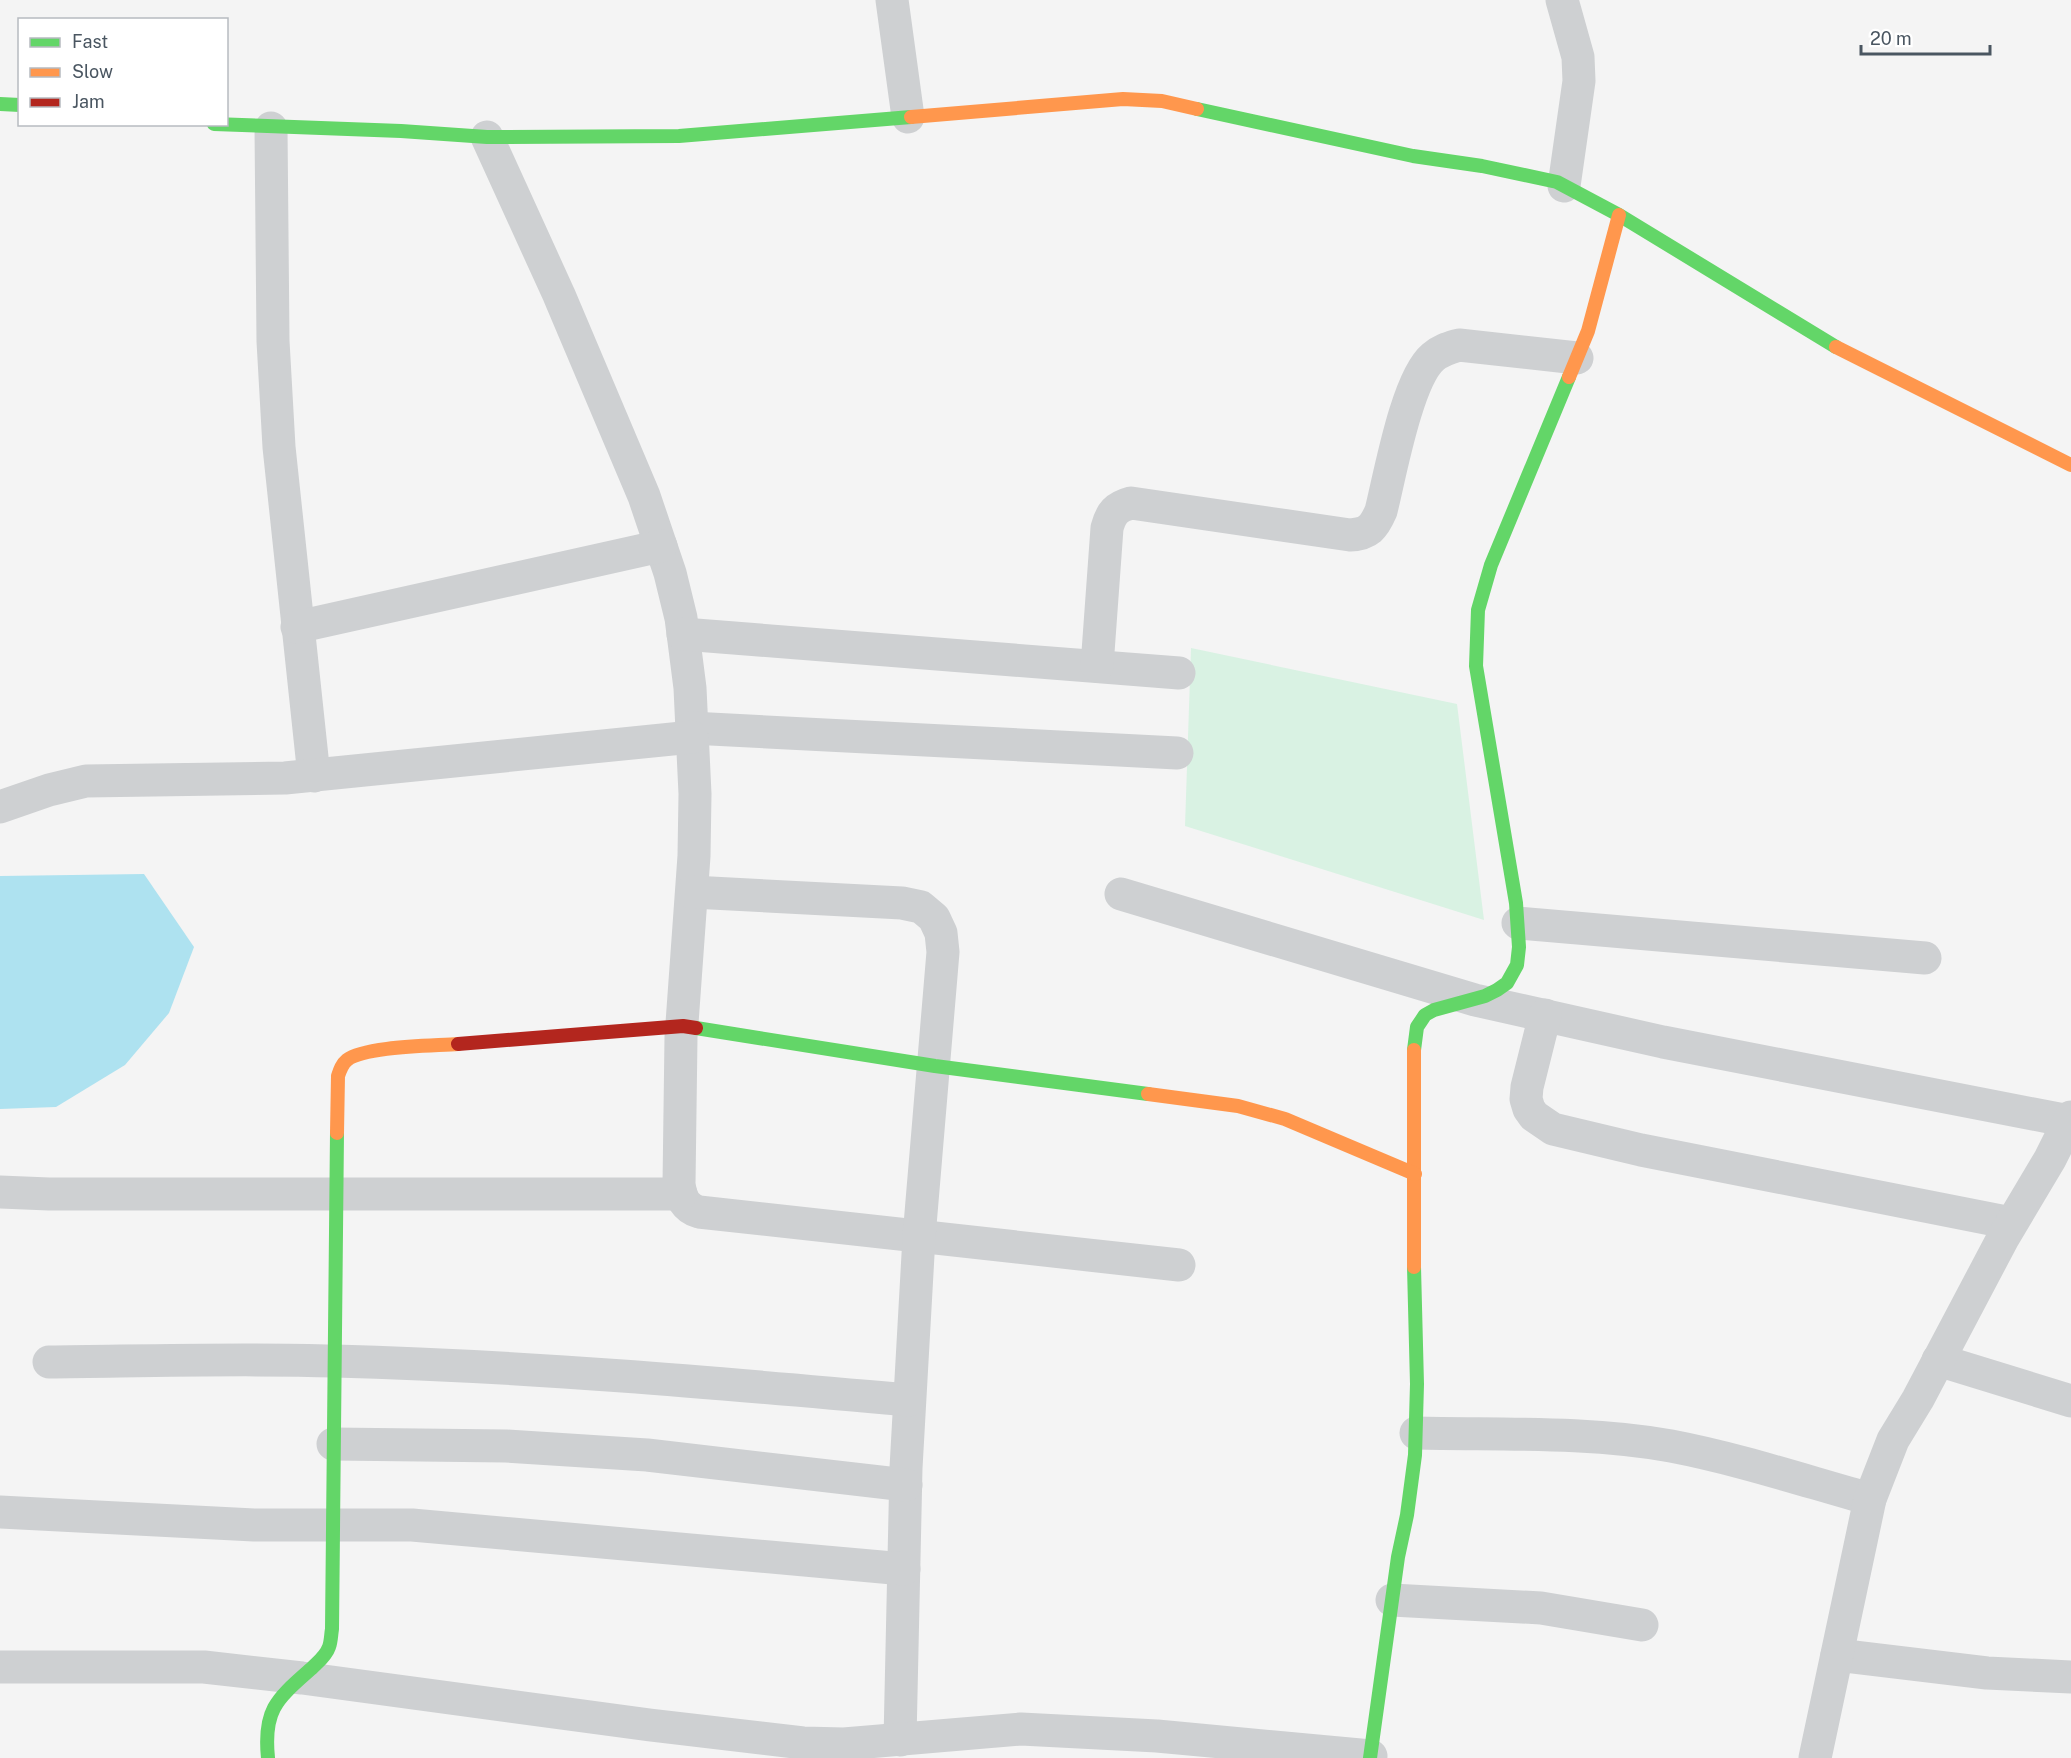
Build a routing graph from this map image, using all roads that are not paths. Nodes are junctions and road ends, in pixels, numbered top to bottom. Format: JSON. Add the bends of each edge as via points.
{"nodes":[{"id":1,"x":892,"y":0,"type":"edge"},
{"id":2,"x":1562,"y":0,"type":"edge"},
{"id":3,"x":0,"y":104,"type":"edge"},
{"id":4,"x":18,"y":105,"type":"edge"},
{"id":5,"x":908,"y":117,"type":"junction"},
{"id":6,"x":228,"y":125,"type":"edge"},
{"id":7,"x":271,"y":128,"type":"junction"},
{"id":8,"x":488,"y":137,"type":"junction"},
{"id":9,"x":1564,"y":186,"type":"junction"},
{"id":10,"x":1619,"y":215,"type":"junction"},
{"id":11,"x":1577,"y":358,"type":"junction"},
{"id":12,"x":2071,"y":465,"type":"edge"},
{"id":13,"x":661,"y":546,"type":"junction"},
{"id":14,"x":297,"y":627,"type":"junction"},
{"id":15,"x":683,"y":634,"type":"junction"},
{"id":16,"x":1097,"y":666,"type":"junction"},
{"id":17,"x":1179,"y":673,"type":"dead end"},
{"id":18,"x":691,"y":733,"type":"junction"},
{"id":19,"x":1177,"y":753,"type":"dead end"},
{"id":20,"x":314,"y":776,"type":"junction"},
{"id":21,"x":0,"y":807,"type":"edge"},
{"id":22,"x":692,"y":892,"type":"junction"},
{"id":23,"x":1121,"y":894,"type":"dead end"},
{"id":24,"x":1518,"y":923,"type":"junction"},
{"id":25,"x":1925,"y":958,"type":"dead end"},
{"id":26,"x":1475,"y":1000,"type":"junction"},
{"id":27,"x":1545,"y":1015,"type":"junction"},
{"id":28,"x":683,"y":1026,"type":"junction"},
{"id":29,"x":935,"y":1066,"type":"junction"},
{"id":30,"x":2070,"y":1119,"type":"edge"},
{"id":31,"x":1415,"y":1174,"type":"junction"},
{"id":32,"x":0,"y":1192,"type":"edge"},
{"id":33,"x":336,"y":1193,"type":"junction"},
{"id":34,"x":681,"y":1194,"type":"junction"},
{"id":35,"x":2011,"y":1223,"type":"junction"},
{"id":36,"x":919,"y":1236,"type":"junction"},
{"id":37,"x":1179,"y":1265,"type":"dead end"},
{"id":38,"x":1938,"y":1360,"type":"junction"},
{"id":39,"x":333,"y":1361,"type":"junction"},
{"id":40,"x":49,"y":1362,"type":"dead end"},
{"id":41,"x":909,"y":1400,"type":"junction"},
{"id":42,"x":2071,"y":1401,"type":"edge"},
{"id":43,"x":1416,"y":1433,"type":"junction"},
{"id":44,"x":333,"y":1444,"type":"junction"},
{"id":45,"x":906,"y":1485,"type":"junction"},
{"id":46,"x":1870,"y":1499,"type":"junction"},
{"id":47,"x":0,"y":1512,"type":"edge"},
{"id":48,"x":333,"y":1525,"type":"junction"},
{"id":49,"x":904,"y":1569,"type":"junction"},
{"id":50,"x":1392,"y":1600,"type":"junction"},
{"id":51,"x":1642,"y":1625,"type":"dead end"},
{"id":52,"x":1837,"y":1655,"type":"junction"},
{"id":53,"x":0,"y":1667,"type":"edge"},
{"id":54,"x":2071,"y":1677,"type":"edge"},
{"id":55,"x":302,"y":1678,"type":"junction"},
{"id":56,"x":900,"y":1740,"type":"junction"},
{"id":57,"x":710,"y":1745,"type":"edge"},
{"id":58,"x":1371,"y":1757,"type":"edge"},
{"id":59,"x":268,"y":1758,"type":"edge"},
{"id":60,"x":1815,"y":1758,"type":"edge"}],
"edges":[{"from":1,"to":5,"type":"street"},
{"from":2,"to":9,"type":"street","via":[[1579,69]]},
{"from":3,"to":4,"type":"street"},
{"from":5,"to":8,"type":"street","via":[[679,136]]},
{"from":5,"to":9,"type":"street","via":[[1123,99],[1162,101]]},
{"from":6,"to":7,"type":"street"},
{"from":7,"to":8,"type":"street"},
{"from":7,"to":14,"type":"street","via":[[273,341]]},
{"from":8,"to":13,"type":"street","via":[[600,391]]},
{"from":9,"to":10,"type":"street"},
{"from":10,"to":11,"type":"street"},
{"from":10,"to":12,"type":"street","via":[[1838,348]]},
{"from":11,"to":16,"type":"street","via":[[1459,345],[1431,358],[1406,409],[1381,511],[1374,527],[1364,534],[1131,503],[1114,511],[1107,528]]},
{"from":11,"to":24,"type":"street","via":[[1491,565],[1478,610],[1476,666]]},
{"from":13,"to":14,"type":"street"},
{"from":13,"to":15,"type":"street"},
{"from":14,"to":20,"type":"street"},
{"from":15,"to":16,"type":"street"},
{"from":15,"to":18,"type":"street"},
{"from":16,"to":17,"type":"street"},
{"from":18,"to":19,"type":"street"},
{"from":18,"to":20,"type":"street"},
{"from":18,"to":22,"type":"street","via":[[695,794]]},
{"from":20,"to":21,"type":"street","via":[[86,781]]},
{"from":22,"to":28,"type":"street"},
{"from":22,"to":29,"type":"street","via":[[921,907],[934,918],[943,952]]},
{"from":23,"to":26,"type":"street"},
{"from":24,"to":25,"type":"street"},
{"from":24,"to":26,"type":"street","via":[[1520,940],[1515,972],[1503,986]]},
{"from":26,"to":27,"type":"street"},
{"from":26,"to":31,"type":"street","via":[[1426,1014],[1418,1024],[1414,1040]]},
{"from":27,"to":30,"type":"street","via":[[1663,1042]]},
{"from":27,"to":35,"type":"street","via":[[1526,1099],[1534,1116],[1553,1129]]},
{"from":28,"to":29,"type":"street"},
{"from":28,"to":33,"type":"street","via":[[374,1051],[345,1060],[338,1071]]},
{"from":28,"to":34,"type":"street"},
{"from":29,"to":31,"type":"street","via":[[1238,1106],[1285,1119]]},
{"from":29,"to":36,"type":"street"},
{"from":30,"to":35,"type":"street"},
{"from":31,"to":43,"type":"street"},
{"from":32,"to":33,"type":"street"},
{"from":33,"to":34,"type":"street"},
{"from":33,"to":39,"type":"street"},
{"from":34,"to":36,"type":"street","via":[[690,1209],[699,1212]]},
{"from":35,"to":38,"type":"street"},
{"from":36,"to":37,"type":"street"},
{"from":36,"to":41,"type":"street"},
{"from":38,"to":42,"type":"street"},
{"from":38,"to":46,"type":"street","via":[[1893,1440]]},
{"from":39,"to":40,"type":"street"},
{"from":39,"to":41,"type":"street","via":[[637,1376]]},
{"from":39,"to":44,"type":"street"},
{"from":41,"to":45,"type":"street"},
{"from":43,"to":46,"type":"street","via":[[1559,1436],[1670,1446]]},
{"from":43,"to":50,"type":"street"},
{"from":44,"to":45,"type":"street","via":[[506,1446],[647,1455]]},
{"from":44,"to":48,"type":"street"},
{"from":45,"to":49,"type":"street"},
{"from":46,"to":52,"type":"street"},
{"from":47,"to":48,"type":"street","via":[[254,1525]]},
{"from":48,"to":49,"type":"street","via":[[412,1525]]},
{"from":48,"to":55,"type":"street","via":[[331,1640],[324,1657]]},
{"from":49,"to":56,"type":"street"},
{"from":50,"to":51,"type":"street","via":[[1541,1608]]},
{"from":50,"to":58,"type":"street"},
{"from":52,"to":54,"type":"street","via":[[1987,1673]]},
{"from":52,"to":60,"type":"street"},
{"from":53,"to":55,"type":"street","via":[[204,1667]]},
{"from":55,"to":57,"type":"street"},
{"from":55,"to":59,"type":"street","via":[[277,1699],[267,1720]]},
{"from":56,"to":57,"type":"street"},
{"from":56,"to":58,"type":"street","via":[[1021,1730],[1080,1731]]}]}
